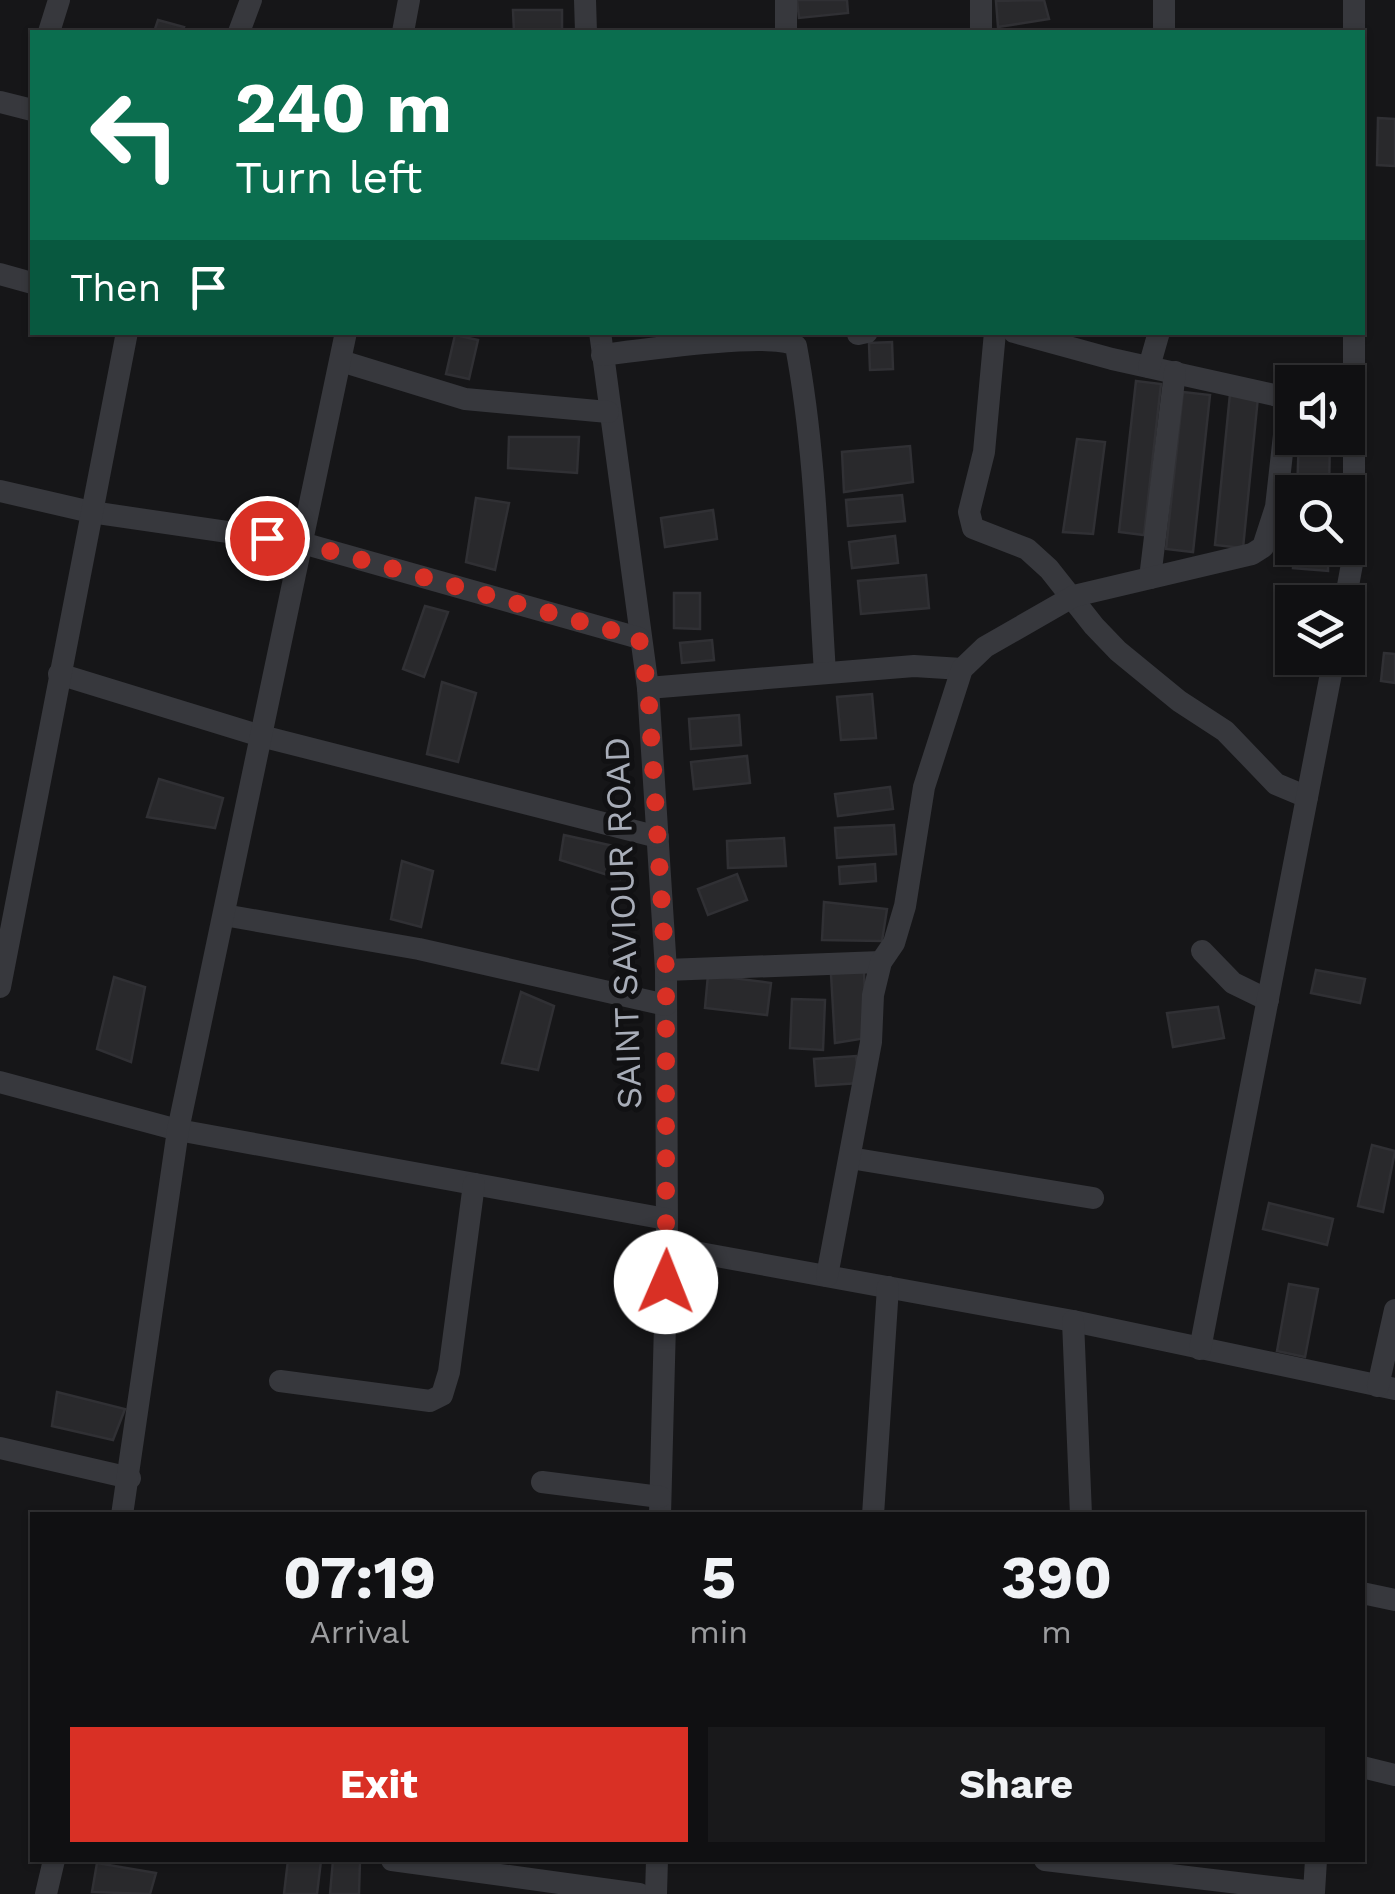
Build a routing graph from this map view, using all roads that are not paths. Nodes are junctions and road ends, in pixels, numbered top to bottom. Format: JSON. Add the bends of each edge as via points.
{"nodes":[{"id":1,"x":59,"y":0,"type":"edge"},
{"id":2,"x":251,"y":0,"type":"edge"},
{"id":3,"x":409,"y":0,"type":"edge"},
{"id":4,"x":585,"y":0,"type":"edge"},
{"id":5,"x":786,"y":0,"type":"edge"},
{"id":6,"x":981,"y":0,"type":"edge"},
{"id":7,"x":1164,"y":0,"type":"edge"},
{"id":8,"x":1354,"y":0,"type":"edge"},
{"id":9,"x":50,"y":30,"type":"edge"},
{"id":10,"x":240,"y":30,"type":"edge"},
{"id":11,"x":403,"y":30,"type":"edge"},
{"id":12,"x":586,"y":30,"type":"edge"},
{"id":13,"x":786,"y":30,"type":"edge"},
{"id":14,"x":981,"y":30,"type":"edge"},
{"id":15,"x":1164,"y":30,"type":"edge"},
{"id":16,"x":1354,"y":30,"type":"edge"},
{"id":17,"x":0,"y":102,"type":"edge"},
{"id":18,"x":29,"y":109,"type":"edge"},
{"id":19,"x":0,"y":274,"type":"edge"},
{"id":20,"x":30,"y":283,"type":"edge"},
{"id":21,"x":127,"y":335,"type":"edge"},
{"id":22,"x":345,"y":335,"type":"edge"},
{"id":23,"x":995,"y":335,"type":"edge"},
{"id":24,"x":1026,"y":335,"type":"edge"},
{"id":25,"x":1158,"y":335,"type":"edge"},
{"id":26,"x":1354,"y":335,"type":"edge"},
{"id":27,"x":601,"y":344,"type":"edge"},
{"id":28,"x":341,"y":361,"type":"junction"},
{"id":29,"x":1353,"y":365,"type":"edge"},
{"id":30,"x":1149,"y":366,"type":"junction"},
{"id":31,"x":1174,"y":372,"type":"junction"},
{"id":32,"x":1275,"y":396,"type":"edge"},
{"id":33,"x":608,"y":412,"type":"junction"},
{"id":34,"x":1283,"y":455,"type":"edge"},
{"id":35,"x":1352,"y":455,"type":"edge"},
{"id":36,"x":0,"y":491,"type":"edge"},
{"id":37,"x":91,"y":512,"type":"junction"},
{"id":38,"x":302,"y":543,"type":"junction"},
{"id":39,"x":1150,"y":578,"type":"junction"},
{"id":40,"x":1347,"y":585,"type":"edge"},
{"id":41,"x":1074,"y":596,"type":"junction"},
{"id":42,"x":639,"y":638,"type":"junction"},
{"id":43,"x":962,"y":669,"type":"junction"},
{"id":44,"x":824,"y":673,"type":"junction"},
{"id":45,"x":58,"y":674,"type":"junction"},
{"id":46,"x":1331,"y":675,"type":"edge"},
{"id":47,"x":648,"y":688,"type":"junction"},
{"id":48,"x":262,"y":736,"type":"junction"},
{"id":49,"x":1307,"y":797,"type":"junction"},
{"id":50,"x":658,"y":837,"type":"junction"},
{"id":51,"x":224,"y":915,"type":"junction"},
{"id":52,"x":1202,"y":951,"type":"dead end"},
{"id":53,"x":880,"y":962,"type":"junction"},
{"id":54,"x":666,"y":970,"type":"junction"},
{"id":55,"x":0,"y":987,"type":"edge"},
{"id":56,"x":1268,"y":1000,"type":"junction"},
{"id":57,"x":666,"y":1005,"type":"junction"},
{"id":58,"x":0,"y":1082,"type":"edge"},
{"id":59,"x":178,"y":1130,"type":"junction"},
{"id":60,"x":850,"y":1158,"type":"junction"},
{"id":61,"x":474,"y":1184,"type":"junction"},
{"id":62,"x":1093,"y":1198,"type":"dead end"},
{"id":63,"x":666,"y":1219,"type":"junction"},
{"id":64,"x":667,"y":1247,"type":"junction"},
{"id":65,"x":827,"y":1276,"type":"junction"},
{"id":66,"x":888,"y":1287,"type":"junction"},
{"id":67,"x":1395,"y":1310,"type":"edge"},
{"id":68,"x":1074,"y":1321,"type":"junction"},
{"id":69,"x":1200,"y":1349,"type":"junction"},
{"id":70,"x":280,"y":1381,"type":"dead end"},
{"id":71,"x":1387,"y":1387,"type":"edge"},
{"id":72,"x":0,"y":1448,"type":"edge"},
{"id":73,"x":130,"y":1478,"type":"junction"},
{"id":74,"x":542,"y":1482,"type":"dead end"},
{"id":75,"x":660,"y":1506,"type":"edge"},
{"id":76,"x":123,"y":1512,"type":"edge"},
{"id":77,"x":873,"y":1512,"type":"edge"},
{"id":78,"x":1081,"y":1512,"type":"edge"},
{"id":79,"x":1365,"y":1594,"type":"edge"},
{"id":80,"x":1395,"y":1600,"type":"edge"},
{"id":81,"x":1365,"y":1769,"type":"edge"},
{"id":82,"x":1395,"y":1775,"type":"edge"},
{"id":83,"x":54,"y":1862,"type":"edge"},
{"id":84,"x":407,"y":1862,"type":"edge"},
{"id":85,"x":657,"y":1862,"type":"edge"},
{"id":86,"x":1066,"y":1862,"type":"edge"},
{"id":87,"x":1316,"y":1862,"type":"edge"},
{"id":88,"x":1314,"y":1893,"type":"edge"},
{"id":89,"x":46,"y":1894,"type":"edge"},
{"id":90,"x":639,"y":1894,"type":"edge"},
{"id":91,"x":656,"y":1894,"type":"edge"}],
"edges":[{"from":1,"to":9,"type":"street"},
{"from":2,"to":10,"type":"street"},
{"from":3,"to":11,"type":"street"},
{"from":4,"to":12,"type":"street"},
{"from":5,"to":13,"type":"street"},
{"from":6,"to":14,"type":"street"},
{"from":7,"to":15,"type":"street"},
{"from":8,"to":16,"type":"street"},
{"from":17,"to":18,"type":"street"},
{"from":19,"to":20,"type":"street"},
{"from":21,"to":37,"type":"street"},
{"from":22,"to":28,"type":"street"},
{"from":23,"to":41,"type":"street","via":[[970,522],[983,534],[1027,549]]},
{"from":24,"to":30,"type":"street"},
{"from":25,"to":30,"type":"street"},
{"from":26,"to":29,"type":"street"},
{"from":27,"to":33,"type":"street","name":"SAINT SAVIOUR ROAD"},
{"from":27,"to":44,"type":"street","via":[[783,339],[796,346]]},
{"from":28,"to":33,"type":"street","via":[[465,399]]},
{"from":28,"to":38,"type":"street"},
{"from":30,"to":31,"type":"street"},
{"from":31,"to":32,"type":"street"},
{"from":31,"to":39,"type":"street"},
{"from":33,"to":42,"type":"street","name":"SAINT SAVIOUR ROAD"},
{"from":34,"to":39,"type":"street","via":[[1263,547]]},
{"from":35,"to":40,"type":"street","via":[[1354,553]]},
{"from":36,"to":37,"type":"street"},
{"from":37,"to":38,"type":"street"},
{"from":37,"to":45,"type":"street"},
{"from":38,"to":42,"type":"street"},
{"from":38,"to":48,"type":"street"},
{"from":39,"to":41,"type":"street"},
{"from":41,"to":43,"type":"street","via":[[984,647]]},
{"from":41,"to":49,"type":"street","via":[[1118,651],[1225,730],[1276,784]]},
{"from":42,"to":47,"type":"street","name":"SAINT SAVIOUR ROAD"},
{"from":43,"to":44,"type":"street"},
{"from":43,"to":53,"type":"street","via":[[924,787],[905,906],[894,943]]},
{"from":44,"to":47,"type":"street"},
{"from":45,"to":48,"type":"street"},
{"from":45,"to":55,"type":"street"},
{"from":46,"to":49,"type":"street"},
{"from":47,"to":50,"type":"street","name":"SAINT SAVIOUR ROAD"},
{"from":48,"to":50,"type":"street"},
{"from":48,"to":51,"type":"street"},
{"from":49,"to":56,"type":"street"},
{"from":50,"to":54,"type":"street","name":"SAINT SAVIOUR ROAD"},
{"from":51,"to":57,"type":"street","via":[[420,949]]},
{"from":51,"to":59,"type":"street"},
{"from":52,"to":56,"type":"street","via":[[1233,983]]},
{"from":53,"to":54,"type":"street"},
{"from":53,"to":60,"type":"street"},
{"from":54,"to":57,"type":"street","name":"SAINT SAVIOUR ROAD"},
{"from":56,"to":69,"type":"street"},
{"from":57,"to":63,"type":"street","name":"SAINT SAVIOUR ROAD"},
{"from":58,"to":59,"type":"street"},
{"from":59,"to":61,"type":"street"},
{"from":59,"to":73,"type":"street"},
{"from":60,"to":62,"type":"street"},
{"from":60,"to":65,"type":"street"},
{"from":61,"to":63,"type":"street"},
{"from":61,"to":70,"type":"street","via":[[442,1395],[430,1401]]},
{"from":63,"to":64,"type":"street","name":"SAINT SAVIOUR ROAD"},
{"from":64,"to":65,"type":"street"},
{"from":64,"to":75,"type":"street","name":"SAINT SAVIOUR ROAD"},
{"from":65,"to":66,"type":"street"},
{"from":66,"to":68,"type":"street"},
{"from":66,"to":77,"type":"street"},
{"from":67,"to":71,"type":"street"},
{"from":68,"to":69,"type":"street"},
{"from":68,"to":78,"type":"street"},
{"from":69,"to":71,"type":"street"},
{"from":72,"to":73,"type":"street"},
{"from":73,"to":76,"type":"street"},
{"from":74,"to":75,"type":"street"},
{"from":79,"to":80,"type":"street"},
{"from":81,"to":82,"type":"street"},
{"from":83,"to":89,"type":"street"},
{"from":84,"to":90,"type":"street"},
{"from":85,"to":91,"type":"street"},
{"from":86,"to":88,"type":"street"},
{"from":87,"to":88,"type":"street"}]}
